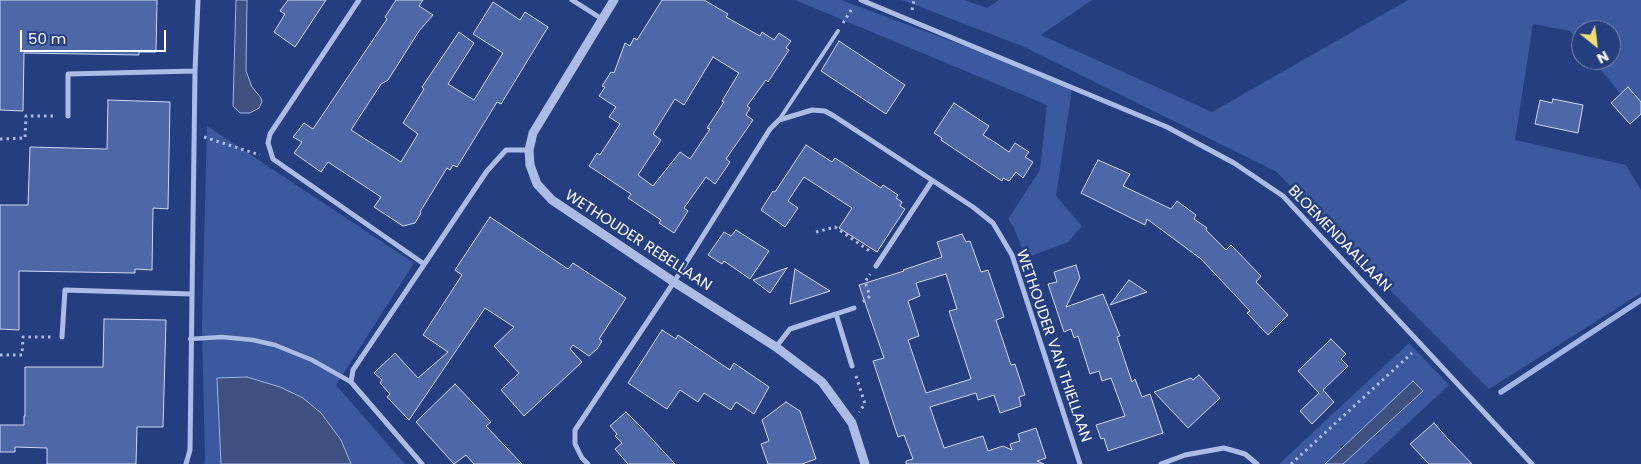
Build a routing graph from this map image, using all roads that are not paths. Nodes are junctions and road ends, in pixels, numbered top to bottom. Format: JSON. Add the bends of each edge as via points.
{"nodes":[{"id":1,"x":198,"y":0,"type":"edge"},
{"id":2,"x":359,"y":0,"type":"edge"},
{"id":3,"x":572,"y":0,"type":"edge"},
{"id":4,"x":614,"y":0,"type":"edge"},
{"id":5,"x":859,"y":0,"type":"edge"},
{"id":6,"x":602,"y":19,"type":"junction"},
{"id":7,"x":838,"y":31,"type":"road end"},
{"id":8,"x":195,"y":71,"type":"junction"},
{"id":9,"x":68,"y":116,"type":"road end"},
{"id":10,"x":779,"y":120,"type":"junction"},
{"id":11,"x":529,"y":150,"type":"junction"},
{"id":12,"x":932,"y":181,"type":"junction"},
{"id":13,"x":424,"y":264,"type":"junction"},
{"id":14,"x":876,"y":266,"type":"road end"},
{"id":15,"x":674,"y":282,"type":"junction"},
{"id":16,"x":191,"y":294,"type":"junction"},
{"id":17,"x":854,"y":308,"type":"road end"},
{"id":18,"x":836,"y":314,"type":"junction"},
{"id":19,"x":62,"y":338,"type":"road end"},
{"id":20,"x":190,"y":339,"type":"junction"},
{"id":21,"x":776,"y":347,"type":"junction"},
{"id":22,"x":852,"y":366,"type":"road end"},
{"id":23,"x":351,"y":382,"type":"junction"},
{"id":24,"x":186,"y":464,"type":"edge"},
{"id":25,"x":422,"y":464,"type":"edge"},
{"id":26,"x":588,"y":464,"type":"edge"},
{"id":27,"x":865,"y":464,"type":"edge"},
{"id":28,"x":1080,"y":464,"type":"edge"},
{"id":29,"x":1161,"y":464,"type":"edge"},
{"id":30,"x":1257,"y":464,"type":"edge"},
{"id":31,"x":1532,"y":464,"type":"edge"}],
"edges":[{"from":1,"to":8,"type":"street"},
{"from":2,"to":13,"type":"street","via":[[270,134],[268,143],[273,159]]},
{"from":3,"to":6,"type":"street"},
{"from":4,"to":6,"type":"street","name":"WETHOUDER REBELLAAN"},
{"from":5,"to":31,"type":"street","name":"BLOEMENDAALLAAN","via":[[1167,127],[1234,163],[1283,196]]},
{"from":6,"to":11,"type":"street","name":"WETHOUDER REBELLAAN","via":[[533,133]]},
{"from":7,"to":10,"type":"lane"},
{"from":8,"to":9,"type":"street","via":[[68,74]]},
{"from":8,"to":16,"type":"street"},
{"from":10,"to":12,"type":"street","name":"WETHOUDER VAN THIELLAAN","via":[[812,110],[825,111]]},
{"from":10,"to":15,"type":"street","via":[[770,129]]},
{"from":11,"to":13,"type":"street","via":[[506,150],[487,171]]},
{"from":11,"to":15,"type":"street","name":"WETHOUDER REBELLAAN","via":[[537,184],[552,200]]},
{"from":12,"to":14,"type":"street"},
{"from":12,"to":28,"type":"street","name":"WETHOUDER VAN THIELLAAN","via":[[973,206],[993,223],[1012,255]]},
{"from":13,"to":23,"type":"street","via":[[353,370]]},
{"from":15,"to":21,"type":"street","name":"WETHOUDER REBELLAAN"},
{"from":15,"to":26,"type":"street","via":[[575,430],[575,444]]},
{"from":16,"to":19,"type":"street","via":[[65,290]]},
{"from":16,"to":20,"type":"street"},
{"from":17,"to":18,"type":"street"},
{"from":18,"to":21,"type":"street","via":[[790,329]]},
{"from":18,"to":22,"type":"street"},
{"from":20,"to":23,"type":"street","via":[[222,337],[275,345],[312,360]]},
{"from":20,"to":24,"type":"street","via":[[190,450]]},
{"from":21,"to":27,"type":"street","name":"WETHOUDER REBELLAAN","via":[[822,382],[852,423]]},
{"from":23,"to":25,"type":"street"},
{"from":29,"to":30,"type":"street","via":[[1185,455],[1224,448],[1245,454]]}]}
